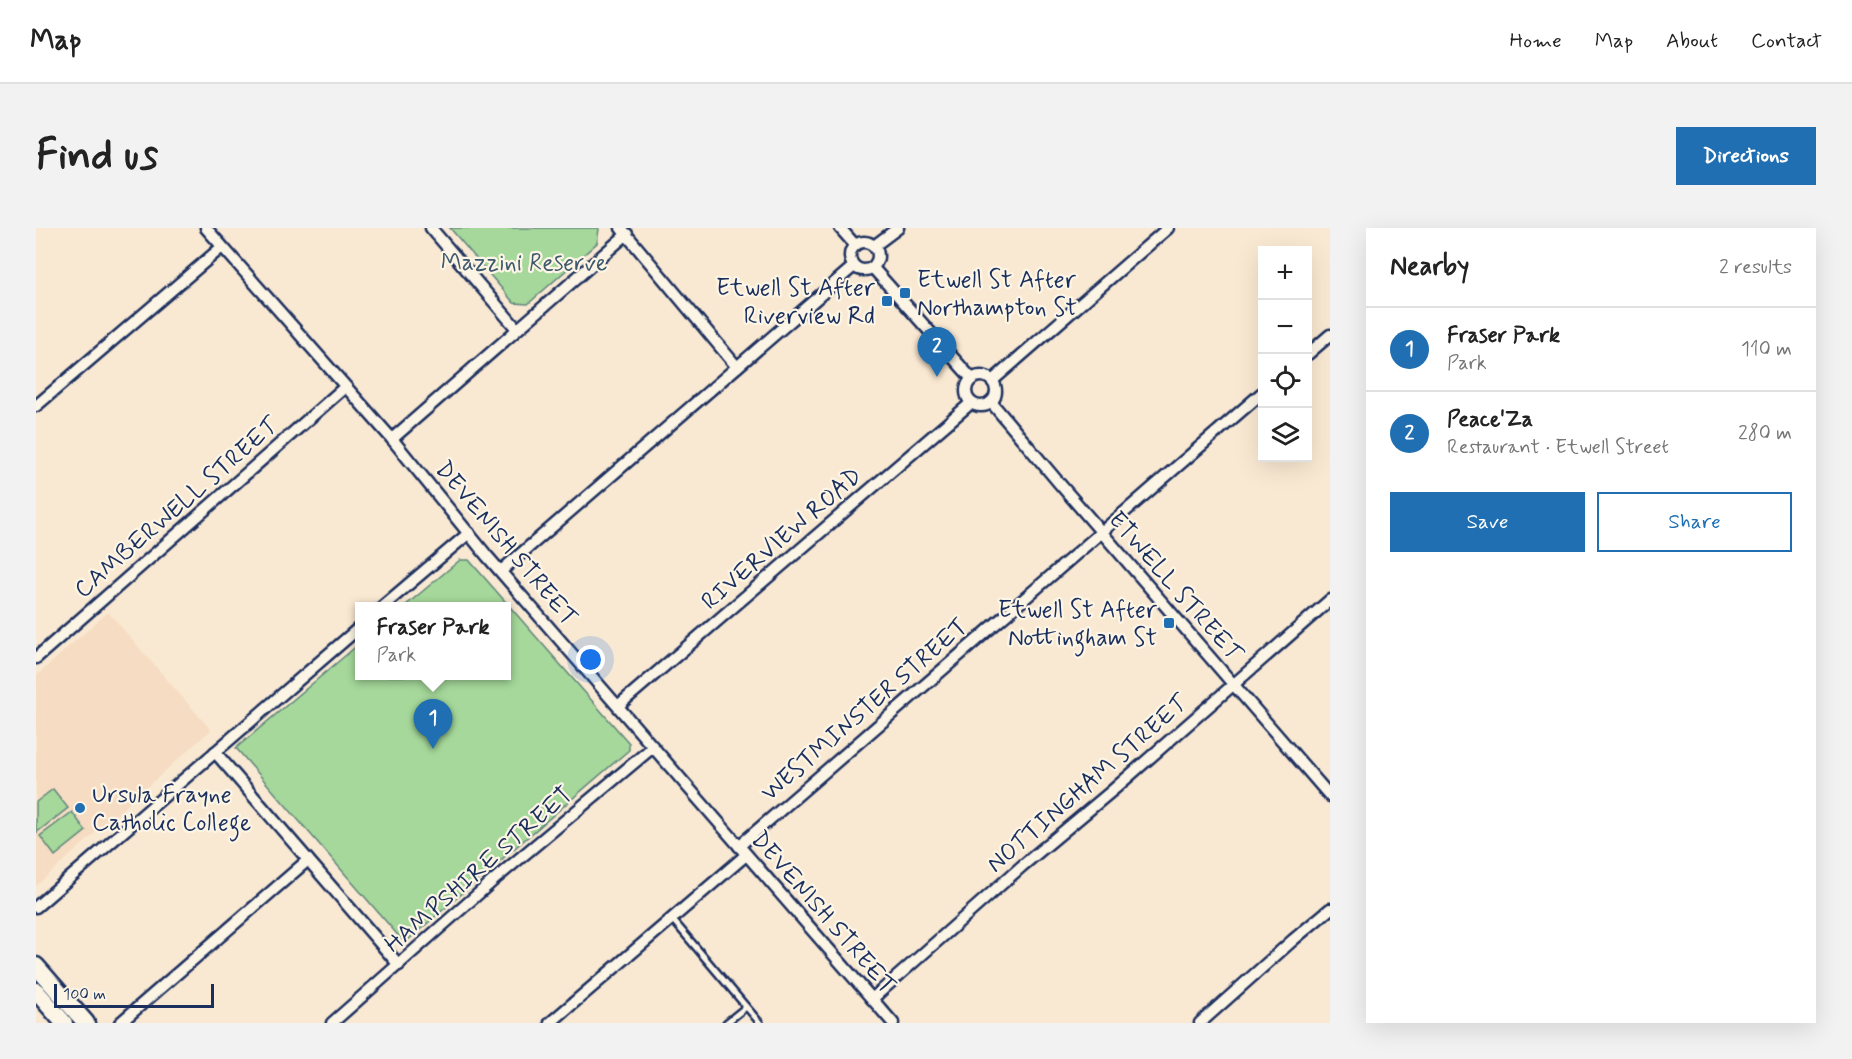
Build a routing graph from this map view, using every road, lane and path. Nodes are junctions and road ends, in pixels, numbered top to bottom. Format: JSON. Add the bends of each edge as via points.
{"nodes":[{"id":1,"x":206,"y":228,"type":"edge"},
{"id":2,"x":430,"y":228,"type":"edge"},
{"id":3,"x":840,"y":228,"type":"edge"},
{"id":4,"x":898,"y":228,"type":"edge"},
{"id":5,"x":1168,"y":228,"type":"edge"},
{"id":6,"x":624,"y":231,"type":"edge"},
{"id":7,"x":855,"y":246,"type":"junction"},
{"id":8,"x":874,"y":246,"type":"junction"},
{"id":9,"x":222,"y":247,"type":"junction"},
{"id":10,"x":854,"y":266,"type":"junction"},
{"id":11,"x":873,"y":268,"type":"junction"},
{"id":12,"x":517,"y":329,"type":"junction"},
{"id":13,"x":1330,"y":335,"type":"edge"},
{"id":14,"x":1312,"y":351,"type":"edge"},
{"id":15,"x":737,"y":367,"type":"junction"},
{"id":16,"x":972,"y":379,"type":"junction"},
{"id":17,"x":992,"y":381,"type":"junction"},
{"id":18,"x":345,"y":387,"type":"junction"},
{"id":19,"x":1258,"y":397,"type":"edge"},
{"id":20,"x":991,"y":402,"type":"junction"},
{"id":21,"x":971,"y":403,"type":"junction"},
{"id":22,"x":36,"y":406,"type":"edge"},
{"id":23,"x":392,"y":439,"type":"junction"},
{"id":24,"x":1102,"y":531,"type":"junction"},
{"id":25,"x":469,"y":533,"type":"junction"},
{"id":26,"x":501,"y":571,"type":"junction"},
{"id":27,"x":1330,"y":600,"type":"edge"},
{"id":28,"x":388,"y":602,"type":"edge"},
{"id":29,"x":355,"y":631,"type":"edge"},
{"id":30,"x":36,"y":658,"type":"edge"},
{"id":31,"x":1234,"y":685,"type":"junction"},
{"id":32,"x":619,"y":705,"type":"junction"},
{"id":33,"x":653,"y":747,"type":"junction"},
{"id":34,"x":215,"y":752,"type":"junction"},
{"id":35,"x":1330,"y":796,"type":"edge"},
{"id":36,"x":743,"y":851,"type":"junction"},
{"id":37,"x":308,"y":860,"type":"junction"},
{"id":38,"x":36,"y":907,"type":"edge"},
{"id":39,"x":1330,"y":909,"type":"edge"},
{"id":40,"x":671,"y":919,"type":"junction"},
{"id":41,"x":399,"y":965,"type":"junction"},
{"id":42,"x":36,"y":966,"type":"edge"},
{"id":43,"x":36,"y":991,"type":"edge"},
{"id":44,"x":873,"y":999,"type":"junction"},
{"id":45,"x":746,"y":1006,"type":"junction"},
{"id":46,"x":885,"y":1021,"type":"edge"},
{"id":47,"x":64,"y":1023,"type":"edge"},
{"id":48,"x":86,"y":1023,"type":"edge"},
{"id":49,"x":120,"y":1023,"type":"edge"},
{"id":50,"x":332,"y":1023,"type":"edge"},
{"id":51,"x":550,"y":1023,"type":"edge"},
{"id":52,"x":726,"y":1023,"type":"edge"},
{"id":53,"x":760,"y":1023,"type":"edge"},
{"id":54,"x":1200,"y":1023,"type":"edge"}],
"edges":[{"from":1,"to":9,"type":"street","name":"DEVENISH STREET"},
{"from":2,"to":12,"type":"street"},
{"from":3,"to":7,"type":"street"},
{"from":4,"to":8,"type":"street"},
{"from":5,"to":17,"type":"street"},
{"from":6,"to":12,"type":"street"},
{"from":6,"to":15,"type":"street"},
{"from":7,"to":8,"type":"street","via":[[862,242]]},
{"from":7,"to":10,"type":"street","via":[[850,253]]},
{"from":8,"to":11,"type":"street","via":[[878,260]]},
{"from":9,"to":18,"type":"street","name":"DEVENISH STREET"},
{"from":9,"to":22,"type":"street"},
{"from":10,"to":11,"type":"street","via":[[861,270]]},
{"from":10,"to":15,"type":"street"},
{"from":11,"to":16,"type":"street"},
{"from":12,"to":23,"type":"street"},
{"from":13,"to":14,"type":"street"},
{"from":15,"to":26,"type":"street"},
{"from":16,"to":17,"type":"street","via":[[984,376]]},
{"from":16,"to":21,"type":"street","via":[[966,391]]},
{"from":17,"to":20,"type":"street","via":[[996,394]]},
{"from":18,"to":23,"type":"street","name":"DEVENISH STREET"},
{"from":18,"to":30,"type":"street","name":"CAMBERWELL STREET"},
{"from":19,"to":24,"type":"street","name":"WESTMINSTER STREET"},
{"from":20,"to":21,"type":"street","via":[[983,406]]},
{"from":20,"to":24,"type":"street","name":"ETWELL STREET"},
{"from":21,"to":32,"type":"street","name":"RIVERVIEW ROAD"},
{"from":23,"to":25,"type":"street","name":"DEVENISH STREET"},
{"from":24,"to":31,"type":"street","name":"ETWELL STREET"},
{"from":24,"to":36,"type":"street","name":"WESTMINSTER STREET"},
{"from":25,"to":26,"type":"street","name":"DEVENISH STREET"},
{"from":25,"to":28,"type":"street"},
{"from":26,"to":32,"type":"street","name":"DEVENISH STREET"},
{"from":27,"to":31,"type":"street","name":"NOTTINGHAM STREET"},
{"from":29,"to":34,"type":"street"},
{"from":31,"to":35,"type":"street","name":"ETWELL STREET"},
{"from":31,"to":44,"type":"street","name":"NOTTINGHAM STREET"},
{"from":32,"to":33,"type":"street","name":"DEVENISH STREET"},
{"from":33,"to":36,"type":"street","name":"DEVENISH STREET"},
{"from":33,"to":41,"type":"street","name":"HAMPSHIRE STREET"},
{"from":34,"to":37,"type":"street"},
{"from":34,"to":38,"type":"street"},
{"from":36,"to":40,"type":"street","name":"WESTMINSTER STREET"},
{"from":36,"to":44,"type":"street","name":"DEVENISH STREET"},
{"from":37,"to":41,"type":"street"},
{"from":37,"to":49,"type":"street"},
{"from":39,"to":54,"type":"street"},
{"from":40,"to":45,"type":"lane"},
{"from":40,"to":51,"type":"street","name":"WESTMINSTER STREET"},
{"from":41,"to":50,"type":"street","name":"HAMPSHIRE STREET"},
{"from":42,"to":48,"type":"main road"},
{"from":43,"to":47,"type":"main road"},
{"from":44,"to":46,"type":"street","name":"DEVENISH STREET"},
{"from":45,"to":52,"type":"lane"},
{"from":45,"to":53,"type":"lane"}]}
